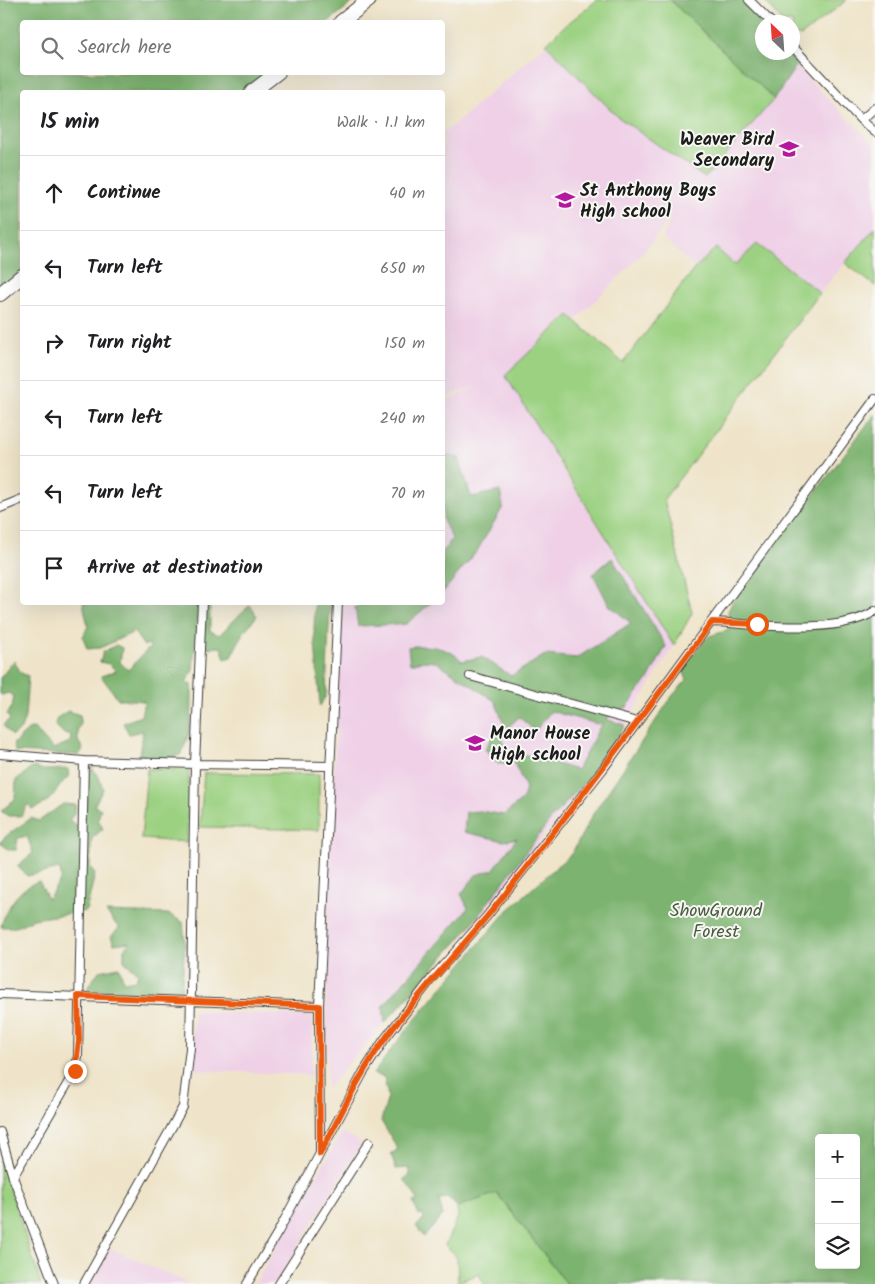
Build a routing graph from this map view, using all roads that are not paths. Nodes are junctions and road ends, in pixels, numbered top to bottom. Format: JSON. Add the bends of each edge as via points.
{"nodes":[{"id":1,"x":369,"y":0,"type":"edge"},
{"id":2,"x":750,"y":0,"type":"edge"},
{"id":3,"x":764,"y":15,"type":"edge"},
{"id":4,"x":343,"y":20,"type":"edge"},
{"id":5,"x":800,"y":55,"type":"edge"},
{"id":6,"x":274,"y":75,"type":"edge"},
{"id":7,"x":255,"y":90,"type":"edge"},
{"id":8,"x":875,"y":108,"type":"edge"},
{"id":9,"x":861,"y":120,"type":"junction"},
{"id":10,"x":875,"y":132,"type":"edge"},
{"id":11,"x":20,"y":278,"type":"edge"},
{"id":12,"x":0,"y":294,"type":"edge"},
{"id":13,"x":875,"y":399,"type":"edge"},
{"id":14,"x":20,"y":500,"type":"edge"},
{"id":15,"x":0,"y":508,"type":"edge"},
{"id":16,"x":202,"y":605,"type":"edge"},
{"id":17,"x":338,"y":605,"type":"edge"},
{"id":18,"x":875,"y":611,"type":"edge"},
{"id":19,"x":712,"y":622,"type":"junction"},
{"id":20,"x":470,"y":676,"type":"dead end"},
{"id":21,"x":637,"y":722,"type":"junction"},
{"id":22,"x":0,"y":754,"type":"edge"},
{"id":23,"x":84,"y":761,"type":"junction"},
{"id":24,"x":195,"y":764,"type":"junction"},
{"id":25,"x":329,"y":766,"type":"junction"},
{"id":26,"x":0,"y":994,"type":"edge"},
{"id":27,"x":78,"y":996,"type":"junction"},
{"id":28,"x":191,"y":1000,"type":"junction"},
{"id":29,"x":319,"y":1006,"type":"junction"},
{"id":30,"x":0,"y":1132,"type":"edge"},
{"id":31,"x":369,"y":1142,"type":"dead end"},
{"id":32,"x":320,"y":1154,"type":"junction"},
{"id":33,"x":13,"y":1177,"type":"junction"},
{"id":34,"x":54,"y":1284,"type":"edge"},
{"id":35,"x":84,"y":1284,"type":"edge"},
{"id":36,"x":247,"y":1284,"type":"edge"},
{"id":37,"x":279,"y":1284,"type":"edge"}],
"edges":[{"from":1,"to":4,"type":"highway"},
{"from":2,"to":3,"type":"street"},
{"from":5,"to":9,"type":"street"},
{"from":6,"to":7,"type":"highway"},
{"from":8,"to":9,"type":"street"},
{"from":9,"to":10,"type":"street"},
{"from":11,"to":12,"type":"highway"},
{"from":13,"to":19,"type":"street"},
{"from":14,"to":15,"type":"street"},
{"from":16,"to":24,"type":"street"},
{"from":17,"to":25,"type":"street"},
{"from":18,"to":19,"type":"street","via":[[843,623],[817,627]]},
{"from":19,"to":21,"type":"street"},
{"from":20,"to":21,"type":"street"},
{"from":21,"to":32,"type":"street","via":[[488,916],[433,977],[384,1040]]},
{"from":22,"to":23,"type":"street"},
{"from":23,"to":24,"type":"street"},
{"from":23,"to":27,"type":"street"},
{"from":24,"to":25,"type":"street"},
{"from":24,"to":28,"type":"street"},
{"from":25,"to":29,"type":"street"},
{"from":26,"to":27,"type":"street"},
{"from":27,"to":28,"type":"street"},
{"from":27,"to":33,"type":"street","via":[[79,1041],[75,1071]]},
{"from":28,"to":29,"type":"street"},
{"from":28,"to":35,"type":"street","via":[[188,1078],[183,1107]]},
{"from":29,"to":32,"type":"street"},
{"from":30,"to":33,"type":"street"},
{"from":31,"to":37,"type":"street"},
{"from":32,"to":36,"type":"street"},
{"from":33,"to":34,"type":"street"}]}
